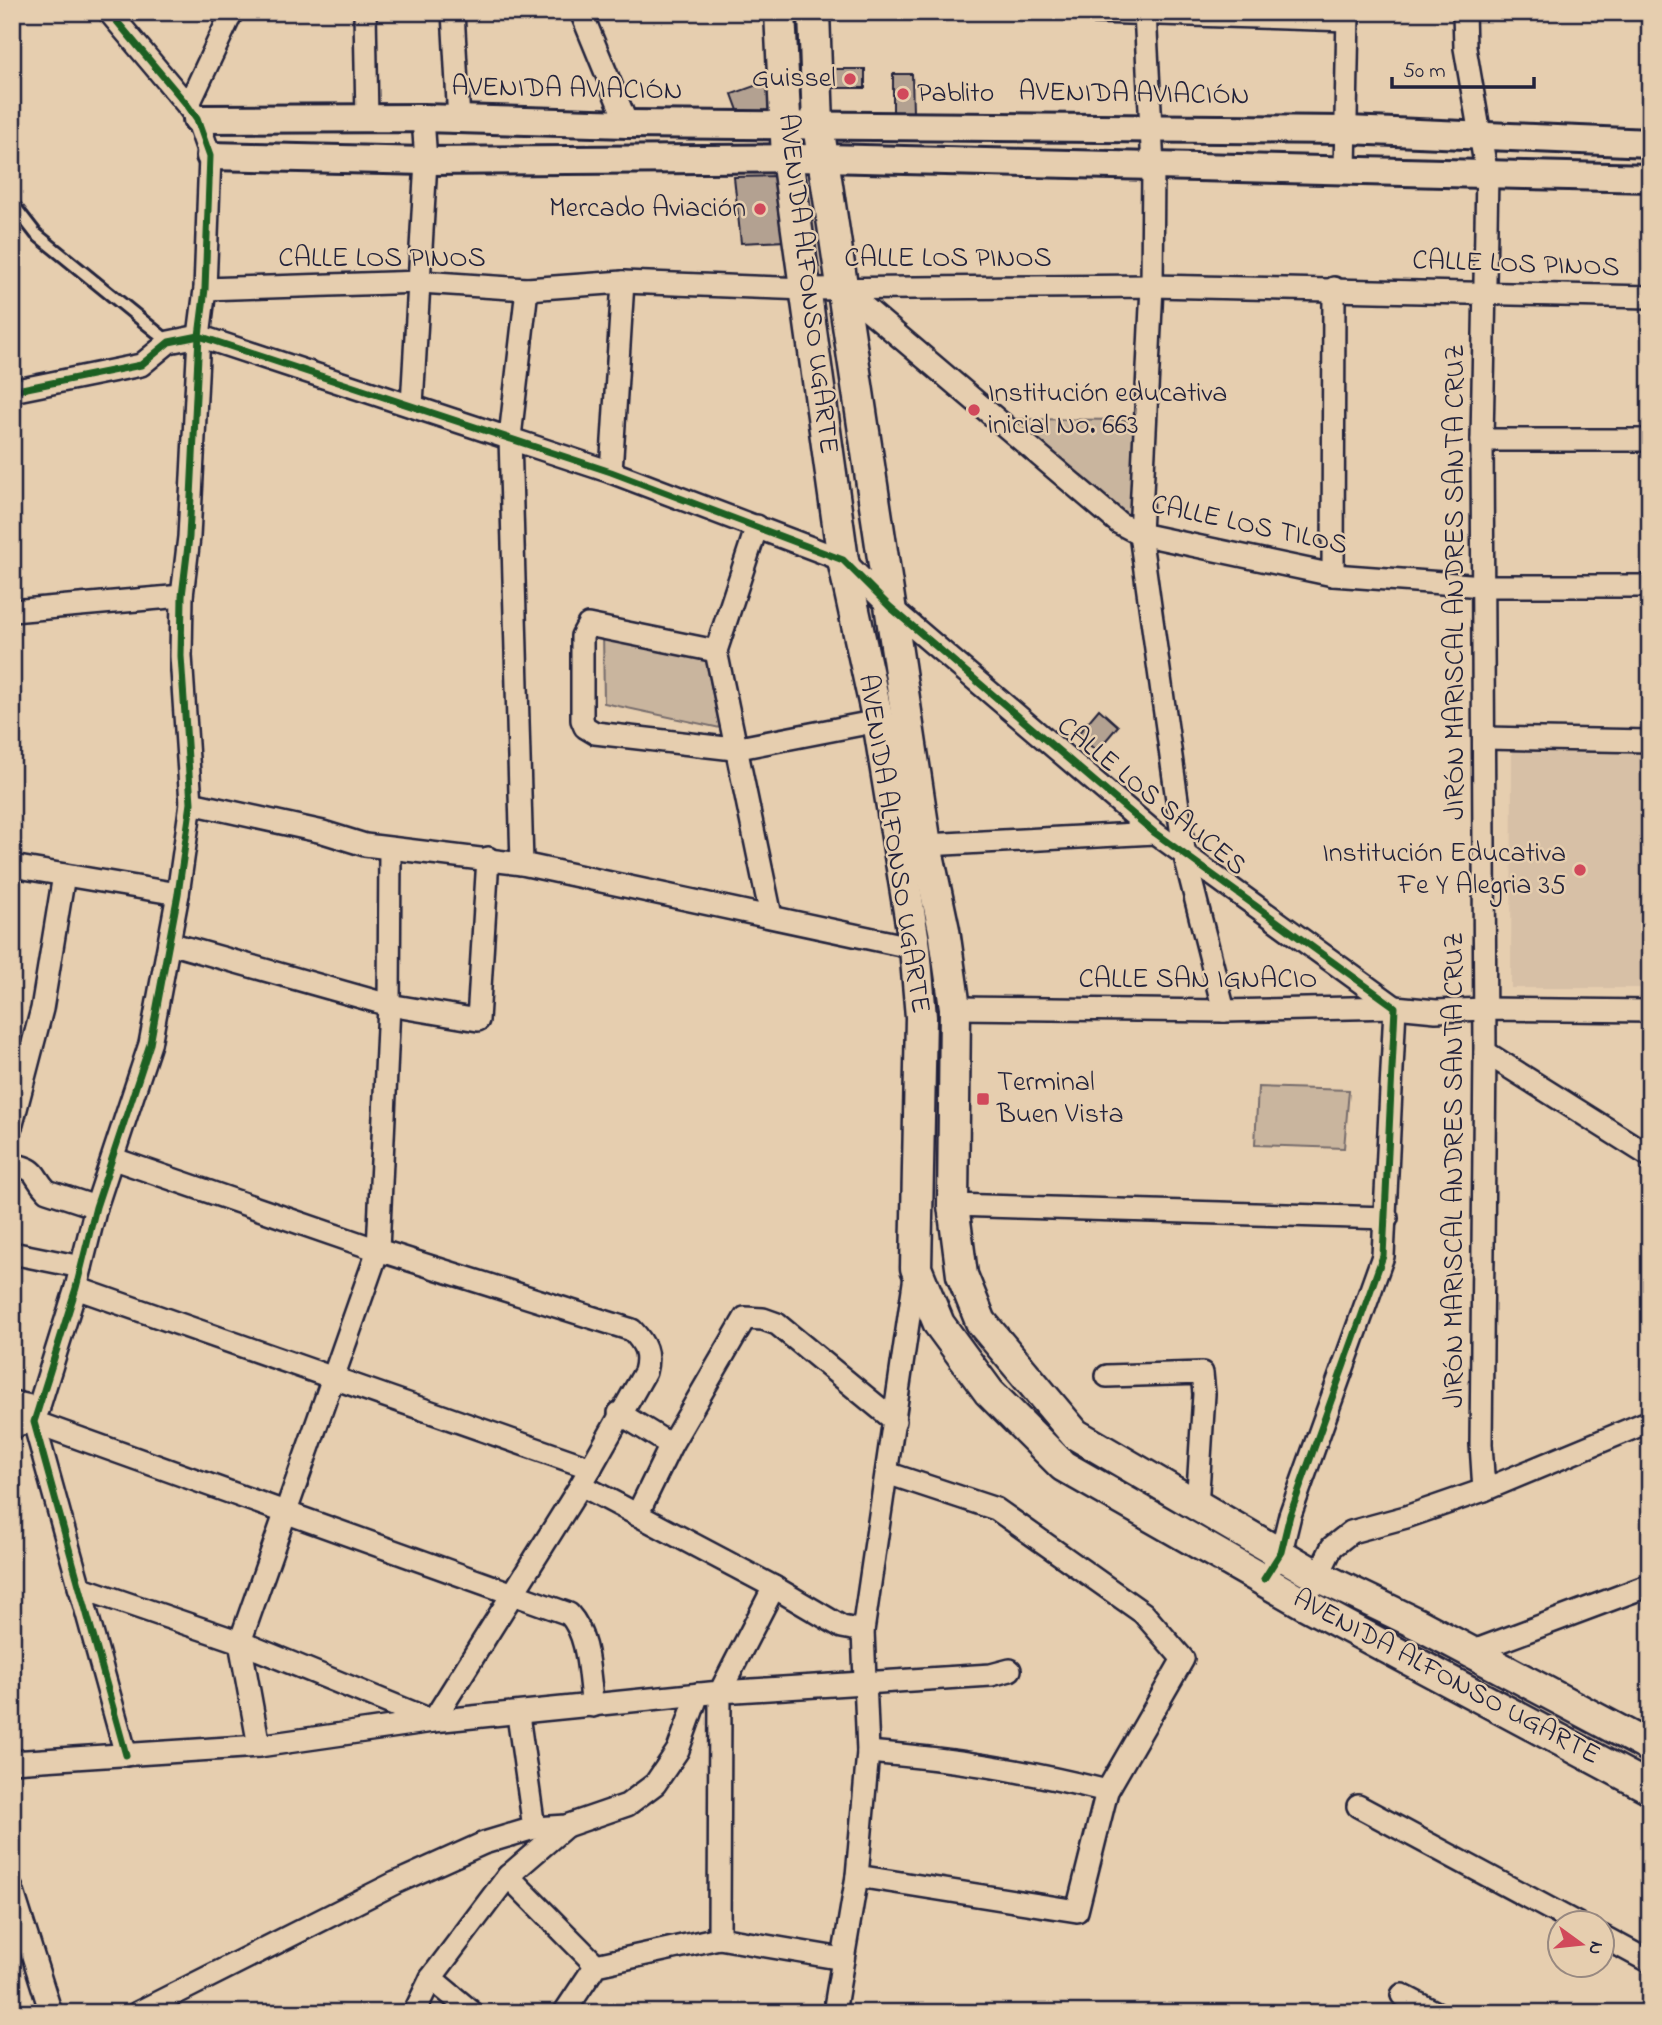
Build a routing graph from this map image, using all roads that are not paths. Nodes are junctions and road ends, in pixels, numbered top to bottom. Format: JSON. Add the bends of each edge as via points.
{"nodes":[{"id":1,"x":109,"y":12,"type":"edge"},
{"id":2,"x":233,"y":12,"type":"edge"},
{"id":3,"x":365,"y":12,"type":"edge"},
{"id":4,"x":453,"y":12,"type":"edge"},
{"id":5,"x":581,"y":12,"type":"edge"},
{"id":6,"x":780,"y":12,"type":"edge"},
{"id":7,"x":814,"y":12,"type":"edge"},
{"id":8,"x":1095,"y":12,"type":"edge"},
{"id":9,"x":1464,"y":12,"type":"edge"},
{"id":10,"x":1145,"y":13,"type":"edge"},
{"id":11,"x":1348,"y":16,"type":"edge"},
{"id":12,"x":193,"y":113,"type":"junction"},
{"id":13,"x":423,"y":118,"type":"junction"},
{"id":14,"x":367,"y":119,"type":"junction"},
{"id":15,"x":459,"y":121,"type":"junction"},
{"id":16,"x":627,"y":124,"type":"junction"},
{"id":17,"x":784,"y":125,"type":"junction"},
{"id":18,"x":818,"y":125,"type":"junction"},
{"id":19,"x":1149,"y":126,"type":"junction"},
{"id":20,"x":1348,"y":130,"type":"junction"},
{"id":21,"x":1482,"y":137,"type":"junction"},
{"id":22,"x":1650,"y":143,"type":"edge"},
{"id":23,"x":210,"y":156,"type":"junction"},
{"id":24,"x":788,"y":158,"type":"junction"},
{"id":25,"x":824,"y":158,"type":"junction"},
{"id":26,"x":426,"y":161,"type":"junction"},
{"id":27,"x":1153,"y":167,"type":"junction"},
{"id":28,"x":1345,"y":170,"type":"junction"},
{"id":29,"x":1487,"y":175,"type":"junction"},
{"id":30,"x":1650,"y":178,"type":"edge"},
{"id":31,"x":12,"y":203,"type":"edge"},
{"id":32,"x":421,"y":282,"type":"junction"},
{"id":33,"x":624,"y":282,"type":"junction"},
{"id":34,"x":1152,"y":286,"type":"junction"},
{"id":35,"x":841,"y":287,"type":"junction"},
{"id":36,"x":1334,"y":288,"type":"junction"},
{"id":37,"x":205,"y":289,"type":"junction"},
{"id":38,"x":527,"y":289,"type":"junction"},
{"id":39,"x":806,"y":289,"type":"junction"},
{"id":40,"x":1483,"y":293,"type":"junction"},
{"id":41,"x":1650,"y":297,"type":"edge"},
{"id":42,"x":199,"y":336,"type":"junction"},
{"id":43,"x":169,"y":342,"type":"junction"},
{"id":44,"x":12,"y":391,"type":"edge"},
{"id":45,"x":412,"y":405,"type":"junction"},
{"id":46,"x":510,"y":437,"type":"junction"},
{"id":47,"x":1482,"y":440,"type":"junction"},
{"id":48,"x":1650,"y":440,"type":"edge"},
{"id":49,"x":611,"y":472,"type":"junction"},
{"id":50,"x":757,"y":526,"type":"junction"},
{"id":51,"x":1140,"y":534,"type":"junction"},
{"id":52,"x":843,"y":560,"type":"junction"},
{"id":53,"x":1333,"y":575,"type":"junction"},
{"id":54,"x":1483,"y":586,"type":"junction"},
{"id":55,"x":1650,"y":586,"type":"edge"},
{"id":56,"x":182,"y":596,"type":"junction"},
{"id":57,"x":890,"y":607,"type":"junction"},
{"id":58,"x":12,"y":611,"type":"edge"},
{"id":59,"x":716,"y":651,"type":"junction"},
{"id":60,"x":878,"y":721,"type":"junction"},
{"id":61,"x":1485,"y":738,"type":"junction"},
{"id":62,"x":1650,"y":741,"type":"edge"},
{"id":63,"x":734,"y":749,"type":"junction"},
{"id":64,"x":191,"y":803,"type":"junction"},
{"id":65,"x":1156,"y":833,"type":"junction"},
{"id":66,"x":926,"y":845,"type":"junction"},
{"id":67,"x":390,"y":849,"type":"junction"},
{"id":68,"x":1185,"y":857,"type":"junction"},
{"id":69,"x":488,"y":858,"type":"junction"},
{"id":70,"x":522,"y":864,"type":"junction"},
{"id":71,"x":12,"y":866,"type":"edge"},
{"id":72,"x":64,"y":875,"type":"junction"},
{"id":73,"x":178,"y":894,"type":"junction"},
{"id":74,"x":771,"y":916,"type":"junction"},
{"id":75,"x":169,"y":943,"type":"junction"},
{"id":76,"x":915,"y":948,"type":"junction"},
{"id":77,"x":389,"y":1005,"type":"junction"},
{"id":78,"x":1395,"y":1007,"type":"junction"},
{"id":79,"x":955,"y":1008,"type":"junction"},
{"id":80,"x":1484,"y":1009,"type":"junction"},
{"id":81,"x":1224,"y":1011,"type":"junction"},
{"id":82,"x":1650,"y":1011,"type":"edge"},
{"id":83,"x":23,"y":1041,"type":"edge"},
{"id":84,"x":1485,"y":1052,"type":"junction"},
{"id":85,"x":12,"y":1124,"type":"edge"},
{"id":86,"x":1650,"y":1156,"type":"edge"},
{"id":87,"x":114,"y":1159,"type":"junction"},
{"id":88,"x":12,"y":1164,"type":"edge"},
{"id":89,"x":953,"y":1205,"type":"junction"},
{"id":90,"x":96,"y":1207,"type":"junction"},
{"id":91,"x":1387,"y":1218,"type":"junction"},
{"id":92,"x":378,"y":1250,"type":"junction"},
{"id":93,"x":12,"y":1253,"type":"edge"},
{"id":94,"x":81,"y":1267,"type":"junction"},
{"id":95,"x":916,"y":1268,"type":"junction"},
{"id":96,"x":76,"y":1288,"type":"junction"},
{"id":97,"x":332,"y":1376,"type":"junction"},
{"id":98,"x":1107,"y":1376,"type":"dead end"},
{"id":99,"x":12,"y":1402,"type":"edge"},
{"id":100,"x":619,"y":1413,"type":"junction"},
{"id":101,"x":37,"y":1415,"type":"junction"},
{"id":102,"x":895,"y":1421,"type":"junction"},
{"id":103,"x":1650,"y":1421,"type":"edge"},
{"id":104,"x":12,"y":1429,"type":"edge"},
{"id":105,"x":671,"y":1445,"type":"junction"},
{"id":106,"x":887,"y":1473,"type":"junction"},
{"id":107,"x":586,"y":1476,"type":"junction"},
{"id":108,"x":1484,"y":1490,"type":"junction"},
{"id":109,"x":1197,"y":1507,"type":"junction"},
{"id":110,"x":285,"y":1513,"type":"junction"},
{"id":111,"x":637,"y":1515,"type":"junction"},
{"id":112,"x":1282,"y":1552,"type":"junction"},
{"id":113,"x":1318,"y":1576,"type":"junction"},
{"id":114,"x":1264,"y":1579,"type":"junction"},
{"id":115,"x":1650,"y":1585,"type":"edge"},
{"id":116,"x":79,"y":1587,"type":"junction"},
{"id":117,"x":774,"y":1587,"type":"junction"},
{"id":118,"x":513,"y":1594,"type":"junction"},
{"id":119,"x":1305,"y":1604,"type":"junction"},
{"id":120,"x":863,"y":1631,"type":"junction"},
{"id":121,"x":240,"y":1642,"type":"junction"},
{"id":122,"x":1471,"y":1652,"type":"junction"},
{"id":123,"x":1010,"y":1670,"type":"dead end"},
{"id":124,"x":865,"y":1683,"type":"junction"},
{"id":125,"x":720,"y":1692,"type":"junction"},
{"id":126,"x":698,"y":1694,"type":"junction"},
{"id":127,"x":593,"y":1706,"type":"junction"},
{"id":128,"x":518,"y":1715,"type":"junction"},
{"id":129,"x":433,"y":1721,"type":"junction"},
{"id":130,"x":259,"y":1746,"type":"junction"},
{"id":131,"x":1650,"y":1747,"type":"edge"},
{"id":132,"x":868,"y":1752,"type":"junction"},
{"id":133,"x":126,"y":1755,"type":"junction"},
{"id":134,"x":12,"y":1762,"type":"edge"},
{"id":135,"x":1650,"y":1788,"type":"edge"},
{"id":136,"x":1107,"y":1791,"type":"junction"},
{"id":137,"x":1358,"y":1806,"type":"dead end"},
{"id":138,"x":566,"y":1826,"type":"junction"},
{"id":139,"x":534,"y":1828,"type":"junction"},
{"id":140,"x":857,"y":1875,"type":"junction"},
{"id":141,"x":508,"y":1876,"type":"junction"},
{"id":142,"x":13,"y":1898,"type":"edge"},
{"id":143,"x":1554,"y":1910,"type":"edge"},
{"id":144,"x":719,"y":1938,"type":"junction"},
{"id":145,"x":1616,"y":1944,"type":"edge"},
{"id":146,"x":843,"y":1959,"type":"junction"},
{"id":147,"x":1650,"y":1962,"type":"edge"},
{"id":148,"x":596,"y":1965,"type":"junction"},
{"id":149,"x":430,"y":1978,"type":"junction"},
{"id":150,"x":1402,"y":1995,"type":"dead end"},
{"id":151,"x":51,"y":2013,"type":"edge"},
{"id":152,"x":137,"y":2013,"type":"edge"},
{"id":153,"x":414,"y":2013,"type":"edge"},
{"id":154,"x":473,"y":2013,"type":"edge"},
{"id":155,"x":564,"y":2013,"type":"edge"},
{"id":156,"x":835,"y":2013,"type":"edge"},
{"id":157,"x":1437,"y":2013,"type":"edge"}],
"edges":[{"from":1,"to":12,"type":"street"},
{"from":2,"to":12,"type":"street"},
{"from":3,"to":14,"type":"street"},
{"from":4,"to":15,"type":"street"},
{"from":5,"to":16,"type":"street"},
{"from":6,"to":17,"type":"main road","name":"AVENIDA ALFONSO UGARTE"},
{"from":7,"to":18,"type":"main road","name":"AVENIDA ALFONSO UGARTE"},
{"from":8,"to":10,"type":"street"},
{"from":9,"to":21,"type":"street","name":"JIRÓN MARISCAL ANDRES SANTA CRUZ","via":[[1465,48]]},
{"from":10,"to":11,"type":"street"},
{"from":10,"to":19,"type":"street"},
{"from":11,"to":20,"type":"street"},
{"from":12,"to":14,"type":"street","name":"AVENIDA AVIACIÓN"},
{"from":12,"to":23,"type":"street"},
{"from":13,"to":14,"type":"street","name":"AVENIDA AVIACIÓN"},
{"from":13,"to":15,"type":"street","name":"AVENIDA AVIACIÓN"},
{"from":13,"to":26,"type":"street"},
{"from":15,"to":16,"type":"street","name":"AVENIDA AVIACIÓN"},
{"from":16,"to":17,"type":"street","name":"AVENIDA AVIACIÓN"},
{"from":17,"to":18,"type":"street","name":"AVENIDA AVIACIÓN"},
{"from":17,"to":24,"type":"main road","name":"AVENIDA ALFONSO UGARTE"},
{"from":18,"to":19,"type":"street","name":"AVENIDA AVIACIÓN"},
{"from":18,"to":25,"type":"main road","name":"AVENIDA ALFONSO UGARTE"},
{"from":19,"to":20,"type":"street","name":"AVENIDA AVIACIÓN"},
{"from":19,"to":27,"type":"street"},
{"from":20,"to":21,"type":"street","name":"AVENIDA AVIACIÓN"},
{"from":20,"to":28,"type":"street"},
{"from":21,"to":22,"type":"street","name":"AVENIDA AVIACIÓN"},
{"from":21,"to":29,"type":"street","name":"JIRÓN MARISCAL ANDRES SANTA CRUZ"},
{"from":23,"to":26,"type":"street"},
{"from":23,"to":37,"type":"street"},
{"from":24,"to":25,"type":"street"},
{"from":24,"to":26,"type":"street"},
{"from":24,"to":39,"type":"main road","name":"AVENIDA ALFONSO UGARTE"},
{"from":25,"to":27,"type":"street"},
{"from":25,"to":35,"type":"main road","name":"AVENIDA ALFONSO UGARTE"},
{"from":26,"to":32,"type":"street"},
{"from":27,"to":28,"type":"street"},
{"from":27,"to":34,"type":"street"},
{"from":28,"to":29,"type":"street"},
{"from":29,"to":30,"type":"street"},
{"from":29,"to":40,"type":"street","name":"JIRÓN MARISCAL ANDRES SANTA CRUZ"},
{"from":31,"to":43,"type":"lane","via":[[36,234]]},
{"from":32,"to":37,"type":"street","name":"CALLE LOS PINOS"},
{"from":32,"to":38,"type":"street","name":"CALLE LOS PINOS"},
{"from":32,"to":45,"type":"street"},
{"from":33,"to":38,"type":"street","name":"CALLE LOS PINOS"},
{"from":33,"to":39,"type":"street","name":"CALLE LOS PINOS"},
{"from":33,"to":49,"type":"street"},
{"from":34,"to":35,"type":"street","name":"CALLE LOS PINOS"},
{"from":34,"to":36,"type":"street","name":"CALLE LOS PINOS"},
{"from":34,"to":51,"type":"street"},
{"from":35,"to":39,"type":"street","name":"CALLE LOS PINOS"},
{"from":35,"to":51,"type":"street","name":"CALLE LOS TILOS","via":[[1119,523]]},
{"from":35,"to":57,"type":"main road","name":"AVENIDA ALFONSO UGARTE"},
{"from":36,"to":40,"type":"street","name":"CALLE LOS PINOS"},
{"from":36,"to":53,"type":"street"},
{"from":37,"to":42,"type":"street"},
{"from":38,"to":46,"type":"street"},
{"from":39,"to":52,"type":"main road","name":"AVENIDA ALFONSO UGARTE"},
{"from":40,"to":41,"type":"street","name":"CALLE LOS PINOS"},
{"from":40,"to":47,"type":"street","name":"JIRÓN MARISCAL ANDRES SANTA CRUZ"},
{"from":42,"to":43,"type":"street"},
{"from":42,"to":45,"type":"street"},
{"from":42,"to":56,"type":"street"},
{"from":43,"to":44,"type":"street","via":[[141,365]]},
{"from":45,"to":46,"type":"street"},
{"from":46,"to":49,"type":"street"},
{"from":46,"to":70,"type":"street"},
{"from":47,"to":48,"type":"street"},
{"from":47,"to":54,"type":"street","name":"JIRÓN MARISCAL ANDRES SANTA CRUZ"},
{"from":49,"to":50,"type":"street"},
{"from":50,"to":52,"type":"street"},
{"from":50,"to":59,"type":"street"},
{"from":51,"to":53,"type":"street","name":"CALLE LOS TILOS"},
{"from":51,"to":68,"type":"street"},
{"from":52,"to":57,"type":"street","name":"CALLE LOS SAUCES"},
{"from":52,"to":60,"type":"main road","name":"AVENIDA ALFONSO UGARTE"},
{"from":53,"to":54,"type":"street","name":"CALLE LOS TILOS"},
{"from":54,"to":55,"type":"street","name":"CALLE LOS TILOS"},
{"from":54,"to":61,"type":"street","name":"JIRÓN MARISCAL ANDRES SANTA CRUZ"},
{"from":56,"to":58,"type":"street"},
{"from":56,"to":64,"type":"street","via":[[181,656]]},
{"from":57,"to":65,"type":"street","name":"CALLE LOS SAUCES"},
{"from":57,"to":66,"type":"main road","name":"AVENIDA ALFONSO UGARTE"},
{"from":59,"to":63,"type":"street"},
{"from":59,"to":63,"type":"street","via":[[589,625],[582,636],[582,720],[595,733]]},
{"from":60,"to":63,"type":"street"},
{"from":60,"to":76,"type":"main road","name":"AVENIDA ALFONSO UGARTE"},
{"from":61,"to":62,"type":"street"},
{"from":61,"to":80,"type":"street","name":"JIRÓN MARISCAL ANDRES SANTA CRUZ"},
{"from":63,"to":74,"type":"street"},
{"from":64,"to":67,"type":"street"},
{"from":64,"to":73,"type":"street"},
{"from":65,"to":66,"type":"street"},
{"from":65,"to":68,"type":"street","name":"CALLE LOS SAUCES"},
{"from":66,"to":79,"type":"main road","name":"AVENIDA ALFONSO UGARTE"},
{"from":67,"to":69,"type":"street"},
{"from":67,"to":77,"type":"street"},
{"from":68,"to":78,"type":"street","name":"CALLE LOS SAUCES"},
{"from":68,"to":81,"type":"street"},
{"from":69,"to":70,"type":"street"},
{"from":69,"to":77,"type":"street","via":[[478,1020]]},
{"from":70,"to":74,"type":"street"},
{"from":71,"to":72,"type":"street"},
{"from":72,"to":73,"type":"street"},
{"from":72,"to":83,"type":"street"},
{"from":73,"to":75,"type":"street"},
{"from":74,"to":76,"type":"street"},
{"from":75,"to":77,"type":"street"},
{"from":75,"to":87,"type":"street","via":[[149,1044]]},
{"from":76,"to":95,"type":"main road","name":"AVENIDA ALFONSO UGARTE","via":[[921,1017]]},
{"from":77,"to":92,"type":"street"},
{"from":78,"to":80,"type":"street","name":"CALLE SAN IGNACIO"},
{"from":78,"to":81,"type":"street","name":"CALLE SAN IGNACIO"},
{"from":78,"to":91,"type":"street"},
{"from":79,"to":81,"type":"street","name":"CALLE SAN IGNACIO"},
{"from":79,"to":89,"type":"main road","name":"AVENIDA ALFONSO UGARTE"},
{"from":80,"to":82,"type":"street","name":"CALLE SAN IGNACIO"},
{"from":80,"to":84,"type":"street","name":"JIRÓN MARISCAL ANDRES SANTA CRUZ"},
{"from":83,"to":85,"type":"street"},
{"from":84,"to":86,"type":"street"},
{"from":84,"to":108,"type":"street","name":"JIRÓN MARISCAL ANDRES SANTA CRUZ"},
{"from":87,"to":90,"type":"street"},
{"from":87,"to":92,"type":"street"},
{"from":88,"to":90,"type":"street","via":[[38,1175],[47,1191]]},
{"from":89,"to":91,"type":"street"},
{"from":89,"to":109,"type":"main road","name":"AVENIDA ALFONSO UGARTE","via":[[962,1275],[981,1322],[1075,1434]]},
{"from":90,"to":94,"type":"street"},
{"from":91,"to":112,"type":"street","via":[[1380,1266],[1290,1515]]},
{"from":92,"to":97,"type":"street"},
{"from":92,"to":100,"type":"street","via":[[632,1330],[649,1357]]},
{"from":93,"to":94,"type":"street"},
{"from":94,"to":96,"type":"street"},
{"from":95,"to":102,"type":"street"},
{"from":95,"to":114,"type":"main road","name":"AVENIDA ALFONSO UGARTE","via":[[939,1324],[989,1392],[1063,1465]]},
{"from":96,"to":97,"type":"street"},
{"from":96,"to":101,"type":"street"},
{"from":97,"to":107,"type":"street"},
{"from":97,"to":110,"type":"street"},
{"from":98,"to":109,"type":"street","via":[[1202,1373]]},
{"from":99,"to":101,"type":"street"},
{"from":100,"to":105,"type":"street"},
{"from":100,"to":107,"type":"street"},
{"from":101,"to":104,"type":"street"},
{"from":101,"to":110,"type":"street"},
{"from":101,"to":116,"type":"street"},
{"from":102,"to":105,"type":"street","via":[[777,1324],[745,1318]]},
{"from":102,"to":106,"type":"street"},
{"from":103,"to":108,"type":"street"},
{"from":105,"to":111,"type":"street"},
{"from":106,"to":120,"type":"street"},
{"from":106,"to":136,"type":"street","via":[[996,1509],[1143,1613],[1183,1658]]},
{"from":107,"to":111,"type":"street"},
{"from":107,"to":118,"type":"street"},
{"from":108,"to":113,"type":"street","via":[[1351,1532],[1332,1546]]},
{"from":109,"to":112,"type":"main road","name":"AVENIDA ALFONSO UGARTE"},
{"from":110,"to":118,"type":"street"},
{"from":110,"to":121,"type":"street"},
{"from":111,"to":117,"type":"street"},
{"from":112,"to":113,"type":"main road","name":"AVENIDA ALFONSO UGARTE"},
{"from":112,"to":114,"type":"street"},
{"from":113,"to":119,"type":"street"},
{"from":113,"to":122,"type":"main road","name":"AVENIDA ALFONSO UGARTE"},
{"from":114,"to":119,"type":"main road","name":"AVENIDA ALFONSO UGARTE"},
{"from":115,"to":122,"type":"street"},
{"from":116,"to":121,"type":"street"},
{"from":116,"to":133,"type":"street"},
{"from":117,"to":120,"type":"street","via":[[842,1628]]},
{"from":117,"to":125,"type":"street"},
{"from":118,"to":127,"type":"street","via":[[569,1615],[579,1625]]},
{"from":118,"to":129,"type":"street"},
{"from":119,"to":135,"type":"main road","name":"AVENIDA ALFONSO UGARTE"},
{"from":120,"to":124,"type":"street"},
{"from":121,"to":129,"type":"street"},
{"from":121,"to":130,"type":"street"},
{"from":122,"to":131,"type":"main road","name":"AVENIDA ALFONSO UGARTE"},
{"from":123,"to":124,"type":"street"},
{"from":124,"to":125,"type":"street"},
{"from":124,"to":132,"type":"street"},
{"from":125,"to":126,"type":"street"},
{"from":125,"to":144,"type":"street"},
{"from":126,"to":127,"type":"street"},
{"from":126,"to":138,"type":"street","via":[[678,1750],[655,1784],[627,1805]]},
{"from":127,"to":128,"type":"street"},
{"from":128,"to":129,"type":"street"},
{"from":128,"to":139,"type":"street"},
{"from":129,"to":130,"type":"street"},
{"from":130,"to":133,"type":"street"},
{"from":132,"to":136,"type":"street","via":[[957,1759]]},
{"from":132,"to":140,"type":"street"},
{"from":133,"to":134,"type":"street"},
{"from":136,"to":140,"type":"street","via":[[1077,1910]]},
{"from":137,"to":143,"type":"street"},
{"from":138,"to":139,"type":"street"},
{"from":138,"to":141,"type":"street"},
{"from":139,"to":152,"type":"street","via":[[484,1843],[394,1883]]},
{"from":140,"to":146,"type":"street"},
{"from":141,"to":148,"type":"street"},
{"from":141,"to":149,"type":"street"},
{"from":142,"to":151,"type":"street"},
{"from":144,"to":146,"type":"street"},
{"from":144,"to":148,"type":"street"},
{"from":145,"to":147,"type":"street"},
{"from":146,"to":156,"type":"street"},
{"from":148,"to":155,"type":"street"},
{"from":149,"to":153,"type":"street"},
{"from":149,"to":154,"type":"street"},
{"from":150,"to":157,"type":"street"}]}
